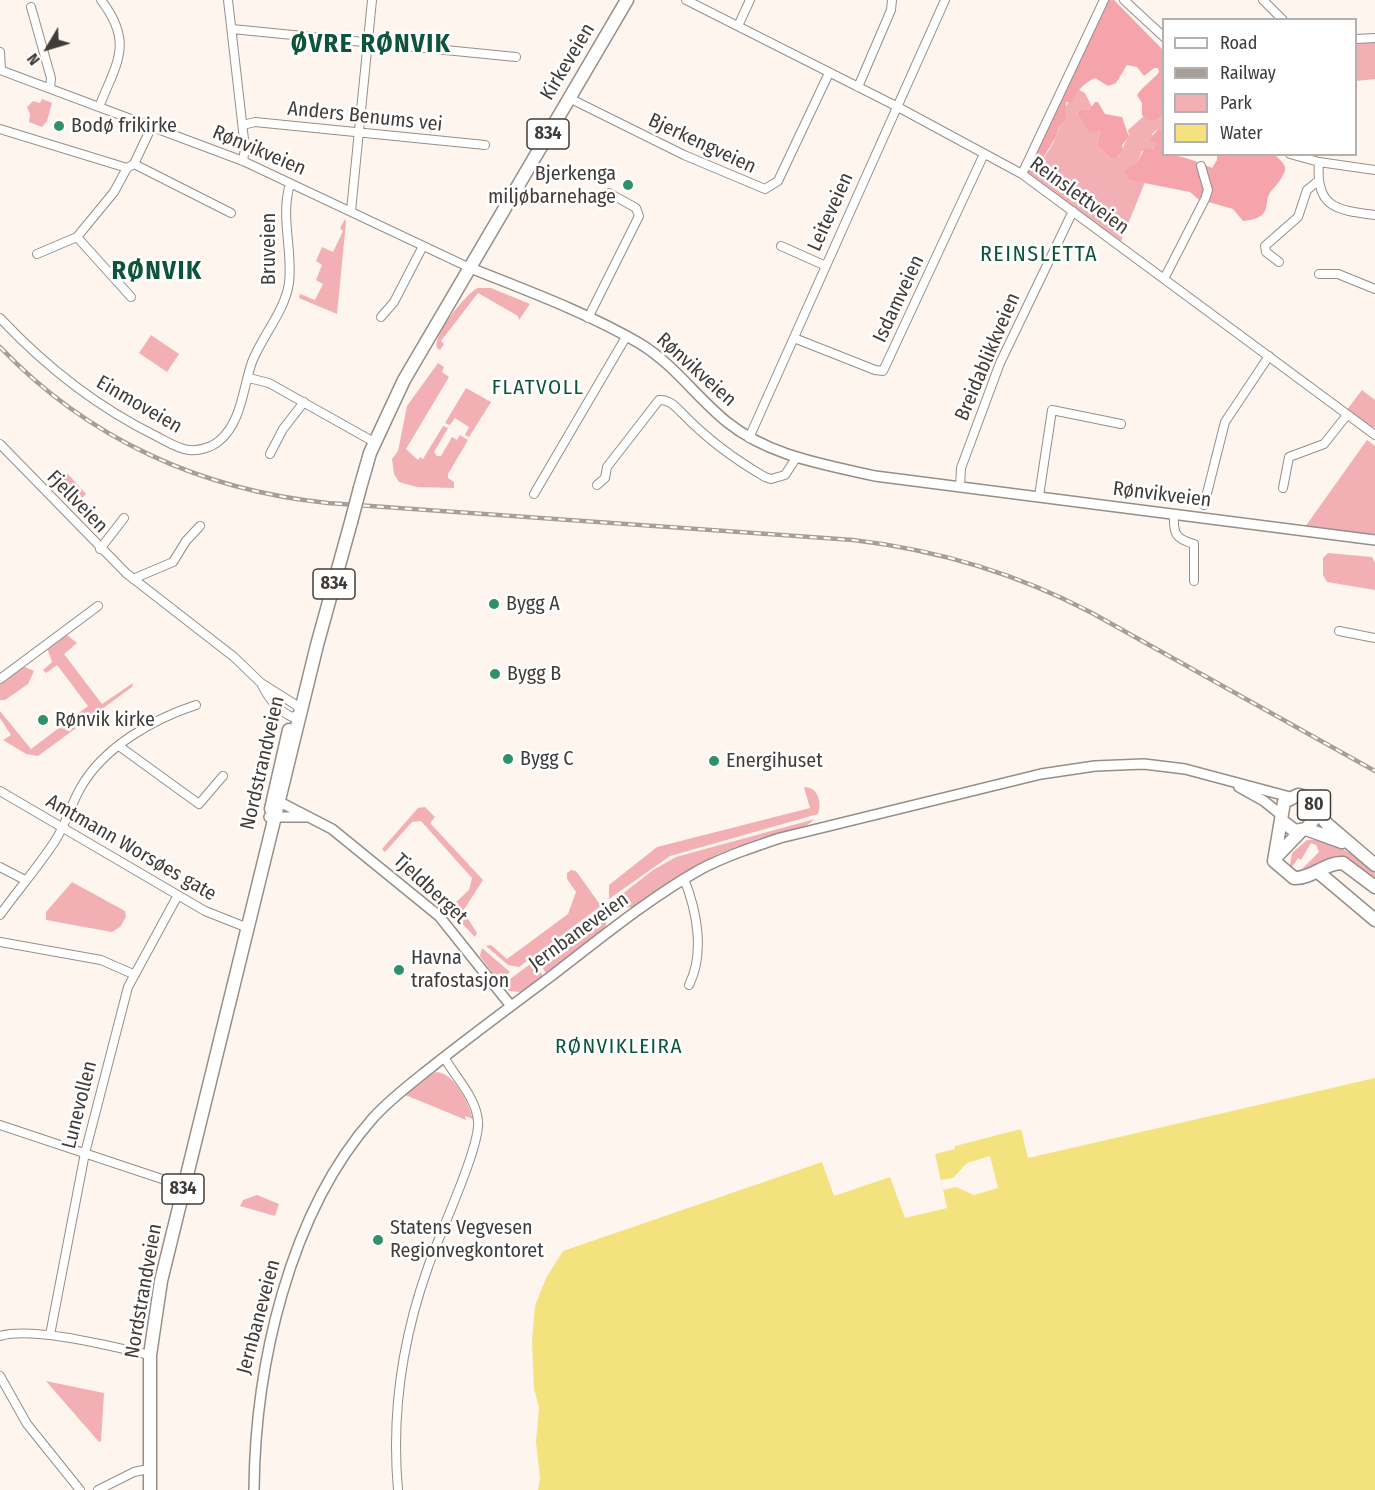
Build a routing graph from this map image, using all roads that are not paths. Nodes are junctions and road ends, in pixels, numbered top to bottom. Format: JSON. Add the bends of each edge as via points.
{"nodes":[{"id":1,"x":101,"y":0,"type":"edge"},
{"id":2,"x":228,"y":0,"type":"edge"},
{"id":3,"x":372,"y":0,"type":"edge"},
{"id":4,"x":627,"y":0,"type":"edge"},
{"id":5,"x":686,"y":0,"type":"edge"},
{"id":6,"x":750,"y":0,"type":"edge"},
{"id":7,"x":892,"y":0,"type":"edge"},
{"id":8,"x":945,"y":0,"type":"edge"},
{"id":9,"x":1104,"y":0,"type":"edge"},
{"id":10,"x":1124,"y":0,"type":"edge"},
{"id":11,"x":1263,"y":0,"type":"edge"},
{"id":12,"x":31,"y":7,"type":"dead end"},
{"id":13,"x":1281,"y":18,"type":"edge"},
{"id":14,"x":738,"y":26,"type":"junction"},
{"id":15,"x":232,"y":29,"type":"junction"},
{"id":16,"x":1162,"y":35,"type":"edge"},
{"id":17,"x":1375,"y":38,"type":"edge"},
{"id":18,"x":1357,"y":39,"type":"edge"},
{"id":19,"x":368,"y":42,"type":"junction"},
{"id":20,"x":0,"y":53,"type":"edge"},
{"id":21,"x":516,"y":57,"type":"dead end"},
{"id":22,"x":0,"y":70,"type":"edge"},
{"id":23,"x":829,"y":73,"type":"junction"},
{"id":24,"x":858,"y":87,"type":"junction"},
{"id":25,"x":50,"y":88,"type":"junction"},
{"id":26,"x":569,"y":98,"type":"junction"},
{"id":27,"x":896,"y":106,"type":"junction"},
{"id":28,"x":99,"y":107,"type":"junction"},
{"id":29,"x":243,"y":125,"type":"junction"},
{"id":30,"x":151,"y":128,"type":"junction"},
{"id":31,"x":0,"y":129,"type":"edge"},
{"id":32,"x":358,"y":132,"type":"junction"},
{"id":33,"x":485,"y":145,"type":"dead end"},
{"id":34,"x":984,"y":154,"type":"junction"},
{"id":35,"x":1297,"y":156,"type":"edge"},
{"id":36,"x":243,"y":161,"type":"junction"},
{"id":37,"x":1319,"y":162,"type":"junction"},
{"id":38,"x":130,"y":166,"type":"junction"},
{"id":39,"x":1201,"y":166,"type":"dead end"},
{"id":40,"x":1375,"y":170,"type":"edge"},
{"id":41,"x":1022,"y":174,"type":"junction"},
{"id":42,"x":1318,"y":181,"type":"junction"},
{"id":43,"x":290,"y":184,"type":"junction"},
{"id":44,"x":609,"y":193,"type":"dead end"},
{"id":45,"x":351,"y":211,"type":"junction"},
{"id":46,"x":1073,"y":211,"type":"junction"},
{"id":47,"x":231,"y":213,"type":"dead end"},
{"id":48,"x":1375,"y":215,"type":"edge"},
{"id":49,"x":77,"y":237,"type":"junction"},
{"id":50,"x":423,"y":246,"type":"junction"},
{"id":51,"x":781,"y":246,"type":"dead end"},
{"id":52,"x":37,"y":254,"type":"dead end"},
{"id":53,"x":1279,"y":262,"type":"dead end"},
{"id":54,"x":826,"y":266,"type":"junction"},
{"id":55,"x":468,"y":267,"type":"junction"},
{"id":56,"x":1319,"y":274,"type":"dead end"},
{"id":57,"x":1164,"y":279,"type":"junction"},
{"id":58,"x":1375,"y":288,"type":"edge"},
{"id":59,"x":131,"y":297,"type":"dead end"},
{"id":60,"x":381,"y":317,"type":"dead end"},
{"id":61,"x":0,"y":318,"type":"edge"},
{"id":62,"x":588,"y":318,"type":"junction"},
{"id":63,"x":626,"y":337,"type":"junction"},
{"id":64,"x":794,"y":338,"type":"junction"},
{"id":65,"x":1269,"y":356,"type":"junction"},
{"id":66,"x":249,"y":378,"type":"junction"},
{"id":67,"x":304,"y":402,"type":"junction"},
{"id":68,"x":1347,"y":415,"type":"junction"},
{"id":69,"x":1121,"y":424,"type":"dead end"},
{"id":70,"x":1375,"y":434,"type":"edge"},
{"id":71,"x":749,"y":438,"type":"junction"},
{"id":72,"x":374,"y":442,"type":"junction"},
{"id":73,"x":0,"y":444,"type":"edge"},
{"id":74,"x":270,"y":454,"type":"dead end"},
{"id":75,"x":796,"y":458,"type":"junction"},
{"id":76,"x":597,"y":485,"type":"dead end"},
{"id":77,"x":960,"y":487,"type":"junction"},
{"id":78,"x":1282,"y":488,"type":"dead end"},
{"id":79,"x":534,"y":494,"type":"dead end"},
{"id":80,"x":1039,"y":496,"type":"junction"},
{"id":81,"x":1204,"y":505,"type":"dead end"},
{"id":82,"x":1174,"y":515,"type":"junction"},
{"id":83,"x":124,"y":518,"type":"dead end"},
{"id":84,"x":200,"y":526,"type":"dead end"},
{"id":85,"x":1375,"y":540,"type":"edge"},
{"id":86,"x":100,"y":549,"type":"junction"},
{"id":87,"x":134,"y":579,"type":"junction"},
{"id":88,"x":1194,"y":581,"type":"dead end"},
{"id":89,"x":98,"y":606,"type":"dead end"},
{"id":90,"x":1339,"y":631,"type":"dead end"},
{"id":91,"x":1375,"y":638,"type":"edge"},
{"id":92,"x":0,"y":679,"type":"edge"},
{"id":93,"x":261,"y":683,"type":"junction"},
{"id":94,"x":196,"y":705,"type":"dead end"},
{"id":95,"x":296,"y":712,"type":"junction"},
{"id":96,"x":119,"y":746,"type":"junction"},
{"id":97,"x":223,"y":776,"type":"dead end"},
{"id":98,"x":1223,"y":780,"type":"junction"},
{"id":99,"x":0,"y":791,"type":"edge"},
{"id":100,"x":1290,"y":797,"type":"junction"},
{"id":101,"x":276,"y":800,"type":"junction"},
{"id":102,"x":1315,"y":808,"type":"junction"},
{"id":103,"x":308,"y":817,"type":"junction"},
{"id":104,"x":273,"y":818,"type":"junction"},
{"id":105,"x":1281,"y":818,"type":"junction"},
{"id":106,"x":63,"y":828,"type":"junction"},
{"id":107,"x":1304,"y":830,"type":"junction"},
{"id":108,"x":1364,"y":855,"type":"junction"},
{"id":109,"x":1274,"y":861,"type":"junction"},
{"id":110,"x":1375,"y":865,"type":"edge"},
{"id":111,"x":0,"y":867,"type":"edge"},
{"id":112,"x":1318,"y":872,"type":"junction"},
{"id":113,"x":684,"y":879,"type":"junction"},
{"id":114,"x":25,"y":880,"type":"junction"},
{"id":115,"x":1375,"y":887,"type":"edge"},
{"id":116,"x":178,"y":895,"type":"junction"},
{"id":117,"x":0,"y":915,"type":"edge"},
{"id":118,"x":1375,"y":920,"type":"edge"},
{"id":119,"x":248,"y":928,"type":"junction"},
{"id":120,"x":0,"y":942,"type":"edge"},
{"id":121,"x":133,"y":974,"type":"junction"},
{"id":122,"x":689,"y":985,"type":"dead end"},
{"id":123,"x":511,"y":1006,"type":"junction"},
{"id":124,"x":444,"y":1057,"type":"junction"},
{"id":125,"x":0,"y":1125,"type":"edge"},
{"id":126,"x":85,"y":1153,"type":"junction"},
{"id":127,"x":183,"y":1186,"type":"junction"},
{"id":128,"x":50,"y":1335,"type":"junction"},
{"id":129,"x":0,"y":1336,"type":"edge"},
{"id":130,"x":150,"y":1355,"type":"junction"},
{"id":131,"x":0,"y":1376,"type":"edge"},
{"id":132,"x":148,"y":1469,"type":"junction"},
{"id":133,"x":80,"y":1490,"type":"edge"},
{"id":134,"x":98,"y":1490,"type":"edge"},
{"id":135,"x":150,"y":1490,"type":"edge"},
{"id":136,"x":254,"y":1490,"type":"edge"},
{"id":137,"x":398,"y":1490,"type":"edge"}],
"edges":[{"from":1,"to":28,"type":"street","via":[[118,25],[121,48]]},
{"from":2,"to":15,"type":"street"},
{"from":3,"to":19,"type":"street"},
{"from":4,"to":26,"type":"main road","name":"Kirkeveien","number":"834"},
{"from":5,"to":14,"type":"street","name":"Reinslettveien"},
{"from":6,"to":14,"type":"street"},
{"from":7,"to":24,"type":"street"},
{"from":8,"to":27,"type":"street","name":"Leiteveien"},
{"from":9,"to":41,"type":"street"},
{"from":10,"to":16,"type":"street"},
{"from":11,"to":13,"type":"street"},
{"from":12,"to":25,"type":"street","via":[[51,78]]},
{"from":14,"to":23,"type":"street","name":"Reinslettveien"},
{"from":15,"to":19,"type":"street"},
{"from":15,"to":29,"type":"street"},
{"from":17,"to":18,"type":"street"},
{"from":19,"to":21,"type":"street"},
{"from":19,"to":32,"type":"street"},
{"from":20,"to":22,"type":"street"},
{"from":22,"to":25,"type":"street","name":"Rønvikveien"},
{"from":23,"to":24,"type":"street","name":"Reinslettveien"},
{"from":23,"to":26,"type":"street","name":"Bjerkengveien","via":[[778,181],[765,189],[693,159]]},
{"from":24,"to":27,"type":"street","name":"Reinslettveien"},
{"from":25,"to":28,"type":"street","name":"Rønvikveien"},
{"from":26,"to":55,"type":"main road","name":"Kirkeveien","number":"834"},
{"from":27,"to":34,"type":"street","name":"Reinslettveien"},
{"from":27,"to":54,"type":"street","name":"Leiteveien"},
{"from":28,"to":30,"type":"street","name":"Rønvikveien"},
{"from":29,"to":32,"type":"street","name":"Anders Benums vei","via":[[255,122]]},
{"from":29,"to":36,"type":"street"},
{"from":30,"to":36,"type":"street","name":"Rønvikveien"},
{"from":30,"to":38,"type":"street"},
{"from":31,"to":38,"type":"street"},
{"from":32,"to":33,"type":"street","name":"Anders Benums vei"},
{"from":32,"to":45,"type":"street"},
{"from":34,"to":41,"type":"street","name":"Reinslettveien"},
{"from":34,"to":64,"type":"street","name":"Isdamveien","via":[[883,371]]},
{"from":35,"to":37,"type":"street"},
{"from":36,"to":43,"type":"street","name":"Rønvikveien"},
{"from":37,"to":40,"type":"street"},
{"from":37,"to":42,"type":"street"},
{"from":38,"to":47,"type":"street"},
{"from":38,"to":49,"type":"street"},
{"from":39,"to":57,"type":"street","via":[[1208,190]]},
{"from":41,"to":46,"type":"street","name":"Reinslettveien"},
{"from":42,"to":48,"type":"street","via":[[1331,205]]},
{"from":42,"to":53,"type":"street","via":[[1307,190],[1298,217],[1265,246],[1266,252]]},
{"from":43,"to":45,"type":"street","name":"Rønvikveien"},
{"from":43,"to":66,"type":"street","name":"Bruveien","via":[[285,213],[289,283]]},
{"from":44,"to":62,"type":"street","via":[[636,208],[639,216]]},
{"from":45,"to":50,"type":"street","name":"Rønvikveien"},
{"from":46,"to":57,"type":"street","name":"Reinslettveien"},
{"from":46,"to":77,"type":"street","name":"Breidablikkveien","via":[[1000,363],[961,468]]},
{"from":49,"to":52,"type":"street"},
{"from":49,"to":59,"type":"street"},
{"from":50,"to":55,"type":"street","name":"Rønvikveien"},
{"from":50,"to":60,"type":"street","via":[[394,302]]},
{"from":51,"to":54,"type":"street"},
{"from":54,"to":64,"type":"street","name":"Leiteveien"},
{"from":55,"to":62,"type":"street","name":"Rønvikveien"},
{"from":55,"to":72,"type":"main road","number":"834"},
{"from":56,"to":58,"type":"street","via":[[1338,274]]},
{"from":57,"to":65,"type":"street","name":"Reinslettveien"},
{"from":61,"to":66,"type":"street","name":"Einmoveien","via":[[93,400],[139,428],[190,450],[205,448],[223,438]]},
{"from":62,"to":63,"type":"street","name":"Rønvikveien"},
{"from":63,"to":71,"type":"street","name":"Rønvikveien","via":[[665,362]]},
{"from":63,"to":79,"type":"street"},
{"from":64,"to":71,"type":"street","name":"Leiteveien"},
{"from":65,"to":68,"type":"street","name":"Reinslettveien"},
{"from":65,"to":81,"type":"street","via":[[1225,422]]},
{"from":66,"to":67,"type":"street","via":[[269,383]]},
{"from":67,"to":72,"type":"street"},
{"from":67,"to":74,"type":"street"},
{"from":68,"to":70,"type":"street","name":"Reinslettveien"},
{"from":68,"to":78,"type":"street","via":[[1324,444],[1289,457]]},
{"from":69,"to":80,"type":"street","via":[[1052,410]]},
{"from":71,"to":75,"type":"street","name":"Rønvikveien"},
{"from":72,"to":95,"type":"main road","name":"Nordstrandveien","number":"834","bridge":true},
{"from":73,"to":86,"type":"street","name":"Fjellveien"},
{"from":75,"to":76,"type":"street","via":[[785,475],[765,477],[720,448],[665,399],[659,400]]},
{"from":75,"to":77,"type":"street","name":"Rønvikveien","via":[[875,476]]},
{"from":77,"to":80,"type":"street","name":"Rønvikveien"},
{"from":80,"to":82,"type":"street","name":"Rønvikveien"},
{"from":82,"to":85,"type":"street","name":"Rønvikveien"},
{"from":82,"to":88,"type":"street","via":[[1173,530],[1177,537],[1194,544]]},
{"from":83,"to":86,"type":"street"},
{"from":84,"to":87,"type":"street","via":[[173,562]]},
{"from":86,"to":87,"type":"street","name":"Fjellveien"},
{"from":87,"to":93,"type":"street","name":"Fjellveien","via":[[234,657]]},
{"from":89,"to":92,"type":"street"},
{"from":90,"to":91,"type":"street"},
{"from":93,"to":95,"type":"street","name":"Fjellveien"},
{"from":93,"to":95,"type":"street","name":"Fjellveien","via":[[275,705]]},
{"from":94,"to":96,"type":"street","via":[[158,721]]},
{"from":95,"to":101,"type":"main road","name":"Nordstrandveien","number":"834"},
{"from":96,"to":97,"type":"street","via":[[199,804]]},
{"from":96,"to":106,"type":"street","via":[[83,784]]},
{"from":98,"to":100,"type":"street","name":"Jernbaneveien"},
{"from":98,"to":105,"type":"street","name":"Jernbaneveien","via":[[1264,801]]},
{"from":98,"to":113,"type":"street","name":"Jernbaneveien","via":[[1185,769],[1144,764],[1041,774],[780,838],[742,850]]},
{"from":99,"to":106,"type":"street","name":"Amtmann Worsøes gate"},
{"from":100,"to":102,"type":"main road","name":"Jernbaneveien","number":"80","via":[[1307,797]]},
{"from":100,"to":105,"type":"main road","number":"80","via":[[1284,802]]},
{"from":101,"to":103,"type":"street","name":"Tjeldberget"},
{"from":101,"to":104,"type":"main road","name":"Nordstrandveien","number":"834"},
{"from":102,"to":107,"type":"main road","number":"80","via":[[1313,822]]},
{"from":102,"to":108,"type":"main road","name":"Jernbaneveien","number":"80","via":[[1327,824]]},
{"from":103,"to":104,"type":"street"},
{"from":103,"to":123,"type":"street","name":"Tjeldberget","via":[[344,837],[439,916]]},
{"from":104,"to":119,"type":"main road","name":"Nordstrandveien","number":"834"},
{"from":105,"to":107,"type":"main road","name":"Jernbaneveien","number":"80","via":[[1290,829]]},
{"from":105,"to":109,"type":"main road","number":"80"},
{"from":106,"to":114,"type":"street"},
{"from":106,"to":116,"type":"street","name":"Amtmann Worsøes gate"},
{"from":107,"to":108,"type":"main road","name":"Jernbaneveien","number":"80","via":[[1331,836]]},
{"from":107,"to":109,"type":"main road","number":"80"},
{"from":108,"to":110,"type":"main road","name":"Jernbaneveien","number":"80"},
{"from":109,"to":112,"type":"main road","via":[[1294,878]]},
{"from":111,"to":114,"type":"street"},
{"from":112,"to":115,"type":"main road","via":[[1334,864],[1348,865]]},
{"from":112,"to":118,"type":"main road"},
{"from":113,"to":122,"type":"street","via":[[695,910],[697,942]]},
{"from":113,"to":123,"type":"street","name":"Jernbaneveien"},
{"from":114,"to":117,"type":"street"},
{"from":116,"to":119,"type":"street","name":"Amtmann Worsøes gate"},
{"from":116,"to":121,"type":"street","name":"Lunevollen"},
{"from":119,"to":127,"type":"main road","name":"Nordstrandveien","number":"834"},
{"from":120,"to":121,"type":"street","via":[[101,960]]},
{"from":121,"to":126,"type":"street","name":"Lunevollen"},
{"from":123,"to":124,"type":"street","name":"Jernbaneveien"},
{"from":124,"to":136,"type":"street","name":"Jernbaneveien","via":[[394,1096],[373,1118],[335,1170],[312,1218],[287,1282],[262,1373]]},
{"from":124,"to":137,"type":"street","via":[[470,1096],[479,1122],[408,1331],[398,1386],[394,1447]]},
{"from":125,"to":126,"type":"street"},
{"from":126,"to":127,"type":"street"},
{"from":126,"to":128,"type":"street","name":"Lunevollen"},
{"from":127,"to":130,"type":"main road","name":"Nordstrandveien","number":"834","via":[[161,1281]]},
{"from":128,"to":129,"type":"street","via":[[20,1332]]},
{"from":128,"to":130,"type":"street"},
{"from":130,"to":132,"type":"main road","name":"Nordstrandveien","number":"834"},
{"from":131,"to":133,"type":"street","via":[[27,1424]]},
{"from":132,"to":134,"type":"street"},
{"from":132,"to":135,"type":"main road","name":"Nordstrandveien","number":"834"}]}
